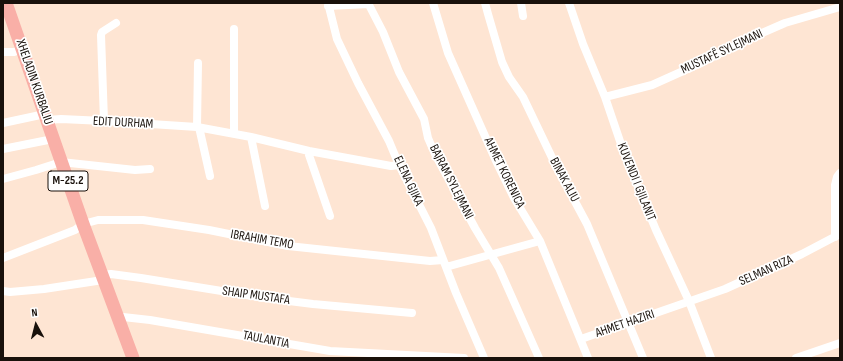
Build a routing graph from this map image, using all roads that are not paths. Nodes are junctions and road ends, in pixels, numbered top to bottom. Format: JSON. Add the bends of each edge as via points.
{"nodes":[{"id":1,"x":6,"y":3,"type":"edge"},
{"id":2,"x":433,"y":3,"type":"edge"},
{"id":3,"x":486,"y":3,"type":"edge"},
{"id":4,"x":521,"y":3,"type":"edge"},
{"id":5,"x":569,"y":3,"type":"edge"},
{"id":6,"x":328,"y":4,"type":"edge"},
{"id":7,"x":368,"y":4,"type":"edge"},
{"id":8,"x":840,"y":7,"type":"edge"},
{"id":9,"x":524,"y":16,"type":"dead end"},
{"id":10,"x":116,"y":23,"type":"dead end"},
{"id":11,"x":234,"y":29,"type":"dead end"},
{"id":12,"x":22,"y":50,"type":"junction"},
{"id":13,"x":3,"y":52,"type":"edge"},
{"id":14,"x":198,"y":64,"type":"dead end"},
{"id":15,"x":605,"y":97,"type":"junction"},
{"id":16,"x":46,"y":117,"type":"junction"},
{"id":17,"x":104,"y":121,"type":"junction"},
{"id":18,"x":3,"y":123,"type":"edge"},
{"id":19,"x":198,"y":127,"type":"junction"},
{"id":20,"x":234,"y":134,"type":"junction"},
{"id":21,"x":251,"y":137,"type":"junction"},
{"id":22,"x":54,"y":139,"type":"junction"},
{"id":23,"x":3,"y":149,"type":"edge"},
{"id":24,"x":309,"y":151,"type":"junction"},
{"id":25,"x":61,"y":162,"type":"junction"},
{"id":26,"x":399,"y":165,"type":"junction"},
{"id":27,"x":150,"y":169,"type":"dead end"},
{"id":28,"x":840,"y":173,"type":"edge"},
{"id":29,"x":210,"y":176,"type":"dead end"},
{"id":30,"x":3,"y":179,"type":"edge"},
{"id":31,"x":265,"y":206,"type":"dead end"},
{"id":32,"x":330,"y":216,"type":"dead end"},
{"id":33,"x":83,"y":224,"type":"junction"},
{"id":34,"x":838,"y":235,"type":"edge"},
{"id":35,"x":540,"y":241,"type":"junction"},
{"id":36,"x":491,"y":255,"type":"junction"},
{"id":37,"x":3,"y":258,"type":"edge"},
{"id":38,"x":444,"y":264,"type":"junction"},
{"id":39,"x":102,"y":278,"type":"junction"},
{"id":40,"x":3,"y":291,"type":"edge"},
{"id":41,"x":688,"y":301,"type":"junction"},
{"id":42,"x":412,"y":313,"type":"dead end"},
{"id":43,"x":117,"y":318,"type":"junction"},
{"id":44,"x":628,"y":323,"type":"junction"},
{"id":45,"x":581,"y":339,"type":"junction"},
{"id":46,"x":840,"y":343,"type":"edge"},
{"id":47,"x":133,"y":358,"type":"edge"},
{"id":48,"x":464,"y":358,"type":"edge"},
{"id":49,"x":483,"y":358,"type":"edge"},
{"id":50,"x":539,"y":358,"type":"edge"},
{"id":51,"x":588,"y":358,"type":"edge"},
{"id":52,"x":643,"y":358,"type":"edge"},
{"id":53,"x":711,"y":358,"type":"edge"},
{"id":54,"x":796,"y":358,"type":"edge"}],
"edges":[{"from":1,"to":12,"type":"main road","name":"XHELADIN KURBALIU","number":"M-25.2"},
{"from":2,"to":35,"type":"street","name":"AHMET KORENICA","via":[[448,53],[497,163],[514,198]]},
{"from":3,"to":44,"type":"street","name":"BINAK ALIU","via":[[502,62],[523,97],[587,224]]},
{"from":4,"to":9,"type":"street"},
{"from":5,"to":15,"type":"street","name":"KUVENDI I GJILANIT"},
{"from":6,"to":7,"type":"street","name":"ELENA GJIKA"},
{"from":6,"to":26,"type":"street","name":"ELENA GJIKA","via":[[337,39]]},
{"from":7,"to":36,"type":"street","name":"BAJRAM SYLEJMANI","via":[[384,32],[399,72],[424,119],[434,154]]},
{"from":8,"to":15,"type":"street","name":"MUSTAFË SYLEJMANI","via":[[785,22],[652,85]]},
{"from":10,"to":17,"type":"street","via":[[101,35]]},
{"from":11,"to":20,"type":"street"},
{"from":12,"to":13,"type":"street"},
{"from":12,"to":16,"type":"main road","name":"XHELADIN KURBALIU","number":"M-25.2"},
{"from":14,"to":19,"type":"street"},
{"from":15,"to":41,"type":"street","name":"KUVENDI I GJILANIT","via":[[633,177]]},
{"from":16,"to":17,"type":"street","name":"EDIT DURHAM"},
{"from":16,"to":18,"type":"street","name":"EDIT DURHAM"},
{"from":16,"to":22,"type":"main road","name":"XHELADIN KURBALIU","number":"M-25.2"},
{"from":17,"to":19,"type":"street","name":"EDIT DURHAM"},
{"from":19,"to":20,"type":"street","name":"EDIT DURHAM"},
{"from":19,"to":29,"type":"street"},
{"from":20,"to":21,"type":"street","name":"EDIT DURHAM"},
{"from":21,"to":24,"type":"street","name":"EDIT DURHAM"},
{"from":21,"to":31,"type":"street"},
{"from":22,"to":23,"type":"street"},
{"from":22,"to":25,"type":"main road","name":"XHELADIN KURBALIU","number":"M-25.2"},
{"from":24,"to":26,"type":"street","name":"EDIT DURHAM","via":[[391,166]]},
{"from":24,"to":32,"type":"street"},
{"from":25,"to":27,"type":"street","via":[[135,170]]},
{"from":25,"to":30,"type":"street"},
{"from":25,"to":33,"type":"main road","name":"XHELADIN KURBALIU","number":"M-25.2"},
{"from":26,"to":38,"type":"street","name":"ELENA GJIKA","via":[[430,228]]},
{"from":28,"to":34,"type":"street","via":[[835,186]]},
{"from":33,"to":37,"type":"street","name":"IBRAHIM TEMO","via":[[75,230]]},
{"from":33,"to":38,"type":"street","name":"IBRAHIM TEMO","via":[[98,220],[143,220],[288,246]]},
{"from":33,"to":39,"type":"main road","name":"XHELADIN KURBALIU","number":"M-25.2"},
{"from":34,"to":41,"type":"street","name":"SELMAN RIZA","via":[[725,289]]},
{"from":35,"to":36,"type":"street","name":"IBRAHIM TEMO"},
{"from":35,"to":45,"type":"street","name":"AHMET KORENICA"},
{"from":36,"to":38,"type":"street","name":"IBRAHIM TEMO"},
{"from":36,"to":50,"type":"street","name":"BAJRAM SYLEJMANI"},
{"from":38,"to":49,"type":"street","name":"ELENA GJIKA"},
{"from":39,"to":40,"type":"street","via":[[44,289]]},
{"from":39,"to":42,"type":"street","name":"SHAIP MUSTAFA","via":[[111,274],[313,304]]},
{"from":39,"to":43,"type":"main road","name":"XHELADIN KURBALIU","number":"M-25.2"},
{"from":41,"to":44,"type":"street","name":"AHMET HAZIRI"},
{"from":41,"to":53,"type":"street","name":"KUVENDI I GJILANIT"},
{"from":43,"to":47,"type":"main road","name":"XHELADIN KURBALIU","number":"M-25.2"},
{"from":43,"to":48,"type":"street","name":"TAULANTIA","via":[[150,320],[330,351]]},
{"from":44,"to":45,"type":"street","name":"AHMET HAZIRI"},
{"from":44,"to":52,"type":"street","name":"BINAK ALIU"},
{"from":45,"to":51,"type":"street","name":"AHMET HAZIRI"},
{"from":46,"to":54,"type":"street"}]}
